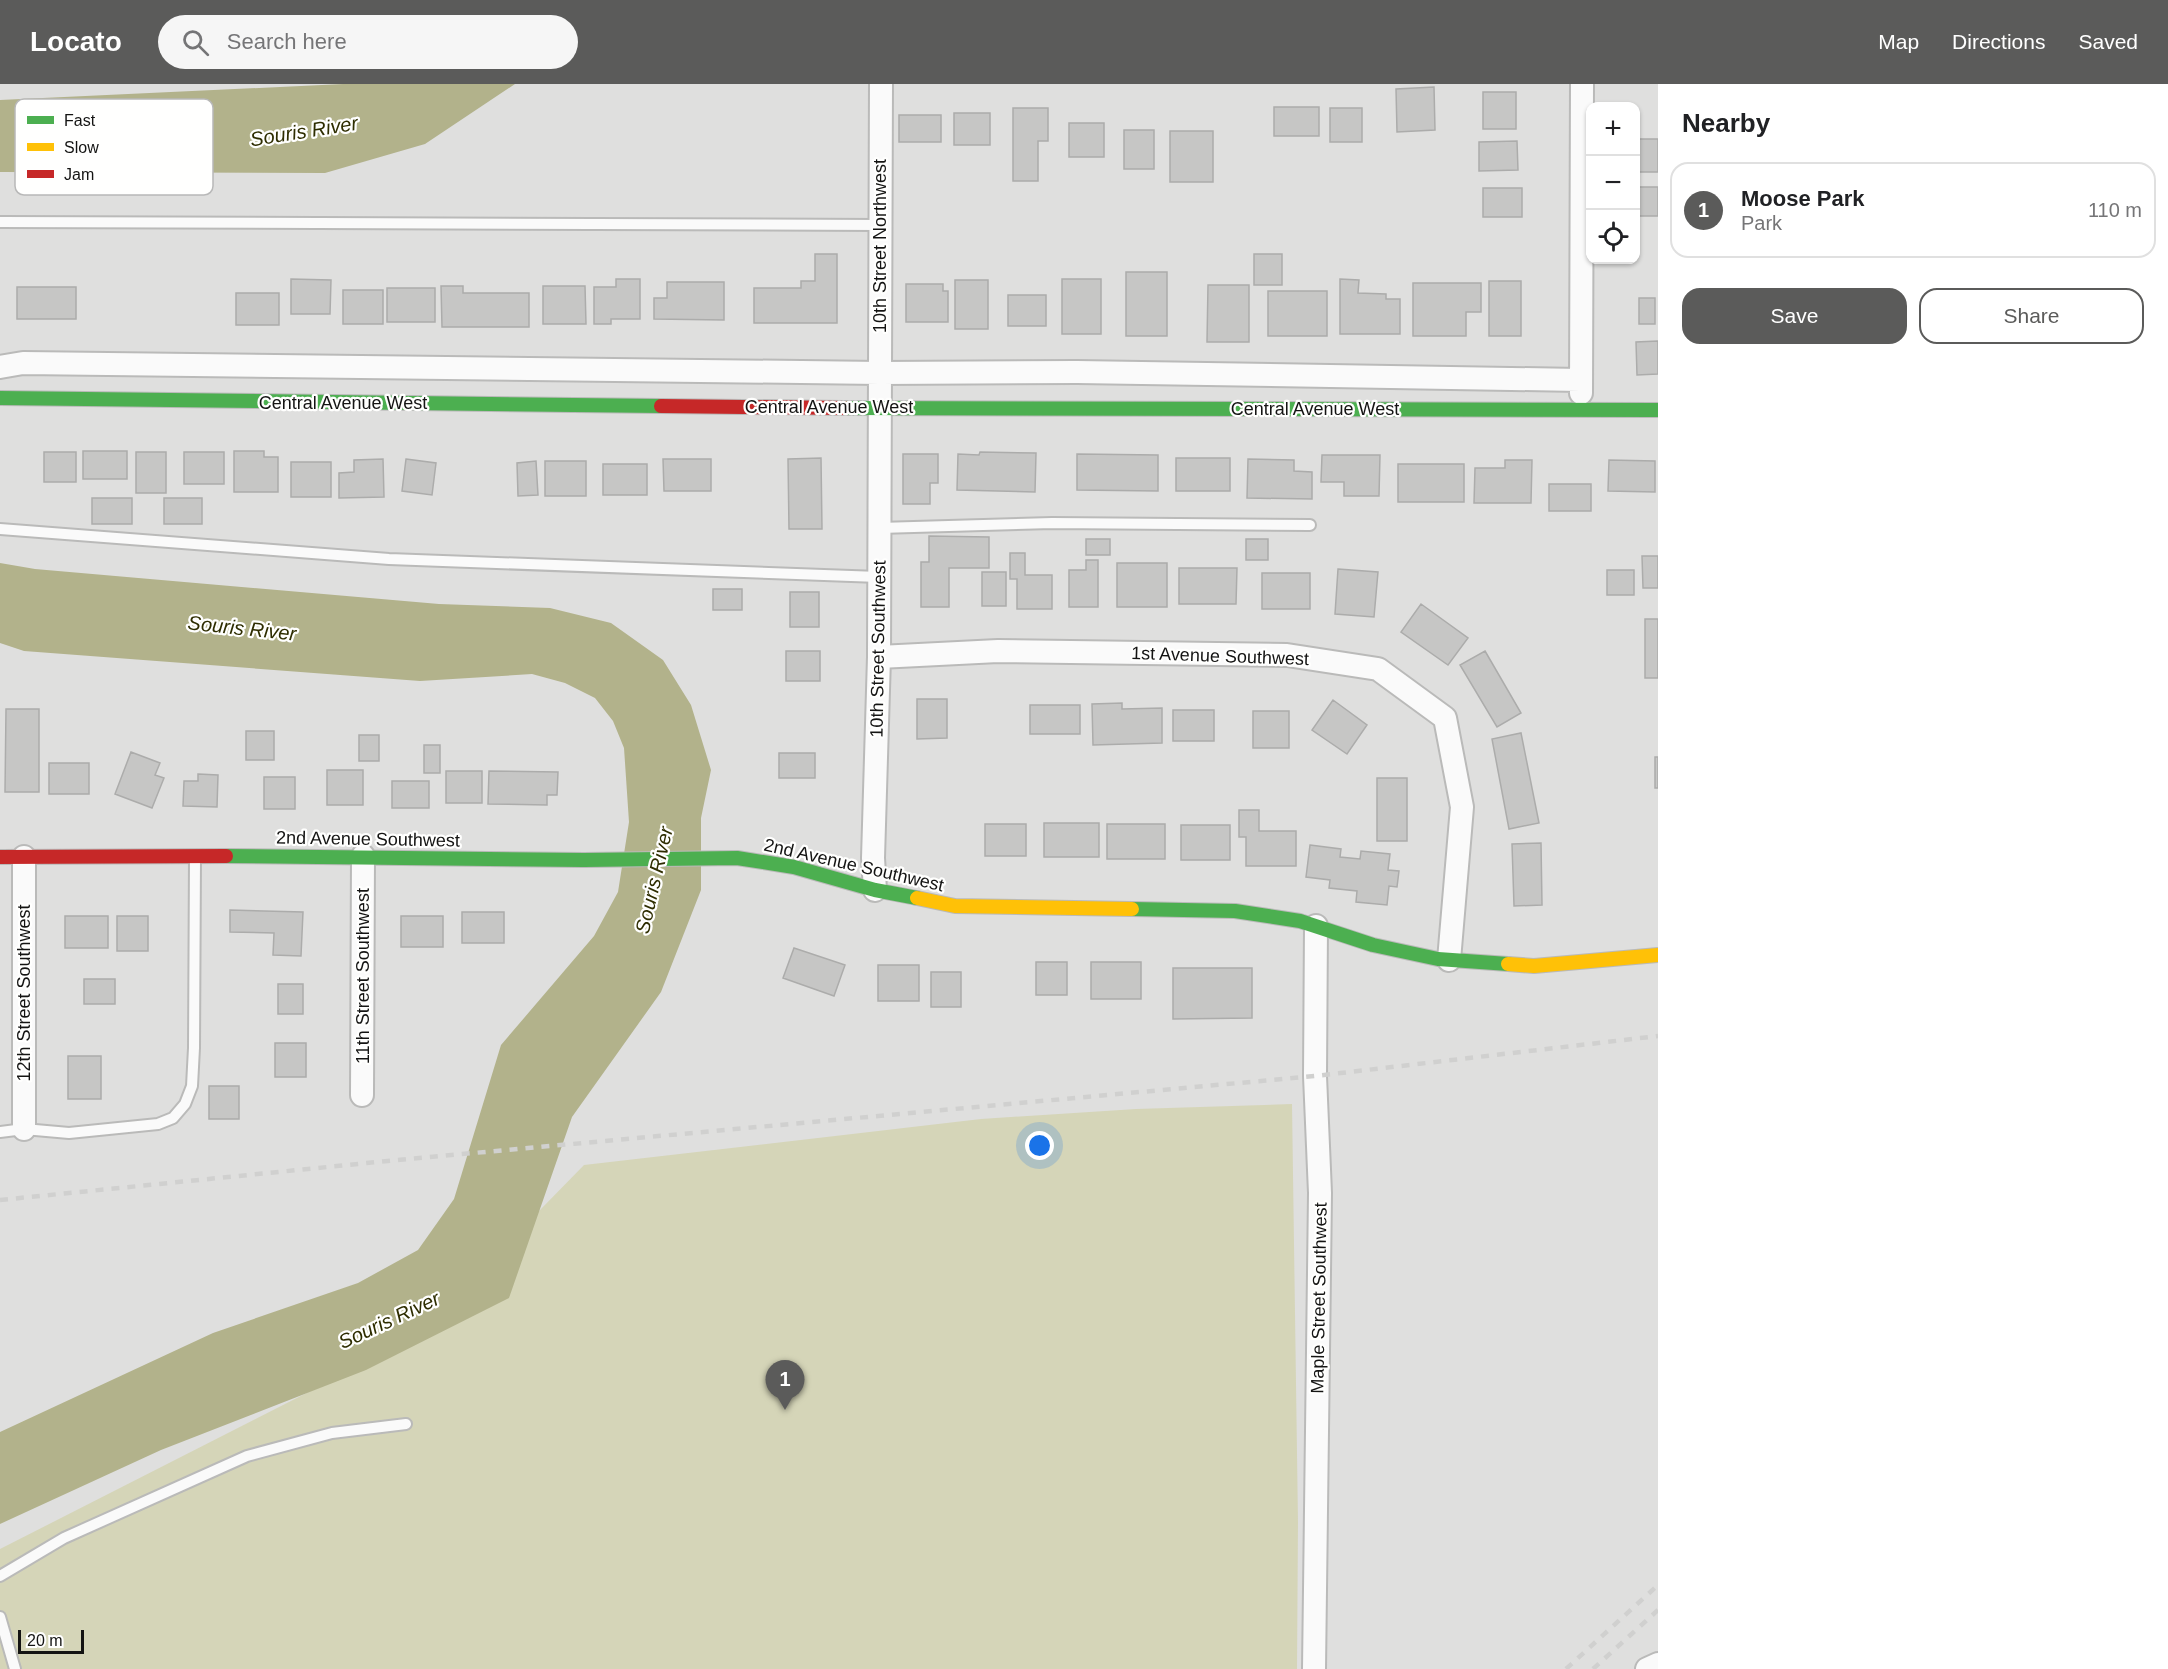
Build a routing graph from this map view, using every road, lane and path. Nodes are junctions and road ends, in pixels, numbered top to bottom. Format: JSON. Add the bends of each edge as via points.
{"nodes":[{"id":1,"x":881,"y":84,"type":"edge"},
{"id":2,"x":1582,"y":84,"type":"edge"},
{"id":3,"x":0,"y":222,"type":"edge"},
{"id":4,"x":880,"y":225,"type":"junction"},
{"id":5,"x":0,"y":367,"type":"edge"},
{"id":6,"x":880,"y":374,"type":"junction"},
{"id":7,"x":1580,"y":380,"type":"junction"},
{"id":8,"x":0,"y":398,"type":"edge"},
{"id":9,"x":880,"y":408,"type":"junction"},
{"id":10,"x":1581,"y":410,"type":"junction"},
{"id":11,"x":1658,"y":410,"type":"edge"},
{"id":12,"x":1310,"y":525,"type":"dead end"},
{"id":13,"x":879,"y":528,"type":"junction"},
{"id":14,"x":0,"y":529,"type":"edge"},
{"id":15,"x":879,"y":577,"type":"junction"},
{"id":16,"x":879,"y":657,"type":"junction"},
{"id":17,"x":195,"y":856,"type":"junction"},
{"id":18,"x":363,"y":856,"type":"junction"},
{"id":19,"x":0,"y":857,"type":"edge"},
{"id":20,"x":24,"y":857,"type":"junction"},
{"id":21,"x":875,"y":890,"type":"junction"},
{"id":22,"x":1316,"y":926,"type":"junction"},
{"id":23,"x":1658,"y":955,"type":"edge"},
{"id":24,"x":1449,"y":960,"type":"junction"},
{"id":25,"x":362,"y":1095,"type":"dead end"},
{"id":26,"x":24,"y":1129,"type":"junction"},
{"id":27,"x":0,"y":1132,"type":"edge"},
{"id":28,"x":406,"y":1424,"type":"dead end"},
{"id":29,"x":0,"y":1576,"type":"edge"},
{"id":30,"x":0,"y":1617,"type":"edge"},
{"id":31,"x":1658,"y":1665,"type":"edge"},
{"id":32,"x":15,"y":1669,"type":"edge"},
{"id":33,"x":1314,"y":1669,"type":"edge"},
{"id":34,"x":1647,"y":1669,"type":"edge"}],
"edges":[{"from":1,"to":4,"type":"street","name":"10th Street Northwest"},
{"from":2,"to":7,"type":"street"},
{"from":3,"to":4,"type":"lane"},
{"from":4,"to":6,"type":"street","name":"10th Street Northwest"},
{"from":5,"to":6,"type":"street","name":"Central Avenue West","via":[[23,363]]},
{"from":6,"to":7,"type":"street","name":"Central Avenue West","via":[[1077,372]]},
{"from":6,"to":9,"type":"street","name":"10th Street Northwest"},
{"from":7,"to":10,"type":"street"},
{"from":8,"to":9,"type":"street","name":"Central Avenue West"},
{"from":9,"to":10,"type":"street","name":"Central Avenue West"},
{"from":9,"to":13,"type":"street","name":"10th Street Southwest"},
{"from":10,"to":11,"type":"street","name":"Central Avenue West"},
{"from":12,"to":13,"type":"lane","via":[[1052,523]]},
{"from":13,"to":15,"type":"street","name":"10th Street Southwest"},
{"from":14,"to":15,"type":"lane","via":[[389,559]]},
{"from":15,"to":16,"type":"street","name":"10th Street Southwest"},
{"from":16,"to":21,"type":"street","name":"10th Street Southwest"},
{"from":16,"to":24,"type":"street","name":"1st Avenue Southwest","via":[[998,651],[1287,655],[1378,669],[1445,718],[1462,807]]},
{"from":17,"to":18,"type":"street","name":"2nd Avenue Southwest"},
{"from":17,"to":20,"type":"street","name":"2nd Avenue Southwest"},
{"from":17,"to":26,"type":"lane","via":[[194,1048],[192,1086],[185,1104],[173,1118],[158,1124],[69,1133]]},
{"from":18,"to":21,"type":"street","name":"2nd Avenue Southwest","via":[[738,858],[794,867]]},
{"from":18,"to":25,"type":"street","name":"11th Street Southwest"},
{"from":19,"to":20,"type":"street","name":"2nd Avenue Southwest"},
{"from":20,"to":26,"type":"street","name":"12th Street Southwest"},
{"from":21,"to":22,"type":"street","name":"2nd Avenue Southwest","via":[[955,906],[1235,911]]},
{"from":22,"to":24,"type":"street","name":"2nd Avenue Southwest","via":[[1373,945]]},
{"from":22,"to":33,"type":"street","name":"Maple Street Southwest","via":[[1315,1076],[1320,1202]]},
{"from":23,"to":24,"type":"street","name":"2nd Avenue Southwest","via":[[1534,966]]},
{"from":26,"to":27,"type":"lane"},
{"from":28,"to":29,"type":"lane","via":[[332,1433],[247,1456],[64,1538]]},
{"from":30,"to":32,"type":"lane"},
{"from":31,"to":34,"type":"street"}]}
